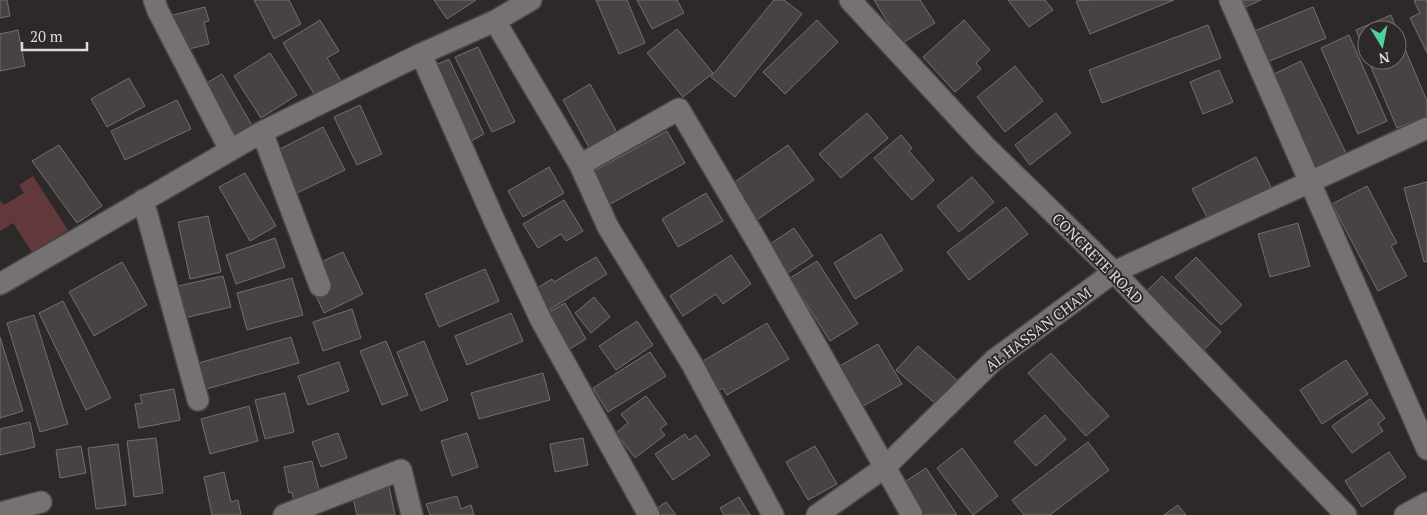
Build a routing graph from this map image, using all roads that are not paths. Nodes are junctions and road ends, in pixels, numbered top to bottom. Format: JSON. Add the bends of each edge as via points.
{"nodes":[{"id":1,"x":154,"y":0,"type":"edge"},
{"id":2,"x":532,"y":0,"type":"edge"},
{"id":3,"x":850,"y":0,"type":"edge"},
{"id":4,"x":1230,"y":0,"type":"edge"},
{"id":5,"x":495,"y":21,"type":"junction"},
{"id":6,"x":421,"y":54,"type":"junction"},
{"id":7,"x":1427,"y":128,"type":"edge"},
{"id":8,"x":262,"y":132,"type":"junction"},
{"id":9,"x":230,"y":150,"type":"junction"},
{"id":10,"x":580,"y":165,"type":"junction"},
{"id":11,"x":1311,"y":182,"type":"junction"},
{"id":12,"x":143,"y":200,"type":"junction"},
{"id":13,"x":1114,"y":272,"type":"junction"},
{"id":14,"x":0,"y":284,"type":"edge"},
{"id":15,"x":320,"y":286,"type":"dead end"},
{"id":16,"x":198,"y":400,"type":"dead end"},
{"id":17,"x":1427,"y":449,"type":"edge"},
{"id":18,"x":884,"y":468,"type":"junction"},
{"id":19,"x":41,"y":502,"type":"dead end"},
{"id":20,"x":1427,"y":503,"type":"edge"},
{"id":21,"x":0,"y":513,"type":"edge"},
{"id":22,"x":284,"y":515,"type":"edge"},
{"id":23,"x":412,"y":515,"type":"edge"},
{"id":24,"x":650,"y":515,"type":"edge"},
{"id":25,"x":772,"y":515,"type":"edge"},
{"id":26,"x":817,"y":515,"type":"edge"},
{"id":27,"x":912,"y":515,"type":"edge"},
{"id":28,"x":1346,"y":515,"type":"edge"},
{"id":29,"x":1404,"y":515,"type":"edge"}],
"edges":[{"from":1,"to":9,"type":"street"},
{"from":2,"to":5,"type":"street"},
{"from":3,"to":13,"type":"street","name":"CONCRETE ROAD","via":[[984,145]]},
{"from":4,"to":11,"type":"street"},
{"from":5,"to":6,"type":"street"},
{"from":5,"to":10,"type":"street"},
{"from":6,"to":8,"type":"street"},
{"from":6,"to":24,"type":"street","via":[[541,320]]},
{"from":7,"to":11,"type":"street","name":"AL HASSAN CHAM"},
{"from":8,"to":9,"type":"street"},
{"from":8,"to":15,"type":"street"},
{"from":9,"to":12,"type":"street"},
{"from":10,"to":18,"type":"street","via":[[679,109]]},
{"from":10,"to":25,"type":"street","via":[[608,227],[692,364]]},
{"from":11,"to":13,"type":"street","name":"AL HASSAN CHAM"},
{"from":11,"to":17,"type":"street"},
{"from":12,"to":14,"type":"street"},
{"from":12,"to":16,"type":"street"},
{"from":13,"to":18,"type":"street","name":"AL HASSAN CHAM","via":[[994,360]]},
{"from":13,"to":28,"type":"street","name":"CONCRETE ROAD"},
{"from":18,"to":26,"type":"street","name":"AL HASSAN CHAM"},
{"from":18,"to":27,"type":"street"},
{"from":19,"to":21,"type":"street"},
{"from":20,"to":29,"type":"street"},
{"from":22,"to":23,"type":"street","via":[[401,470]]}]}
